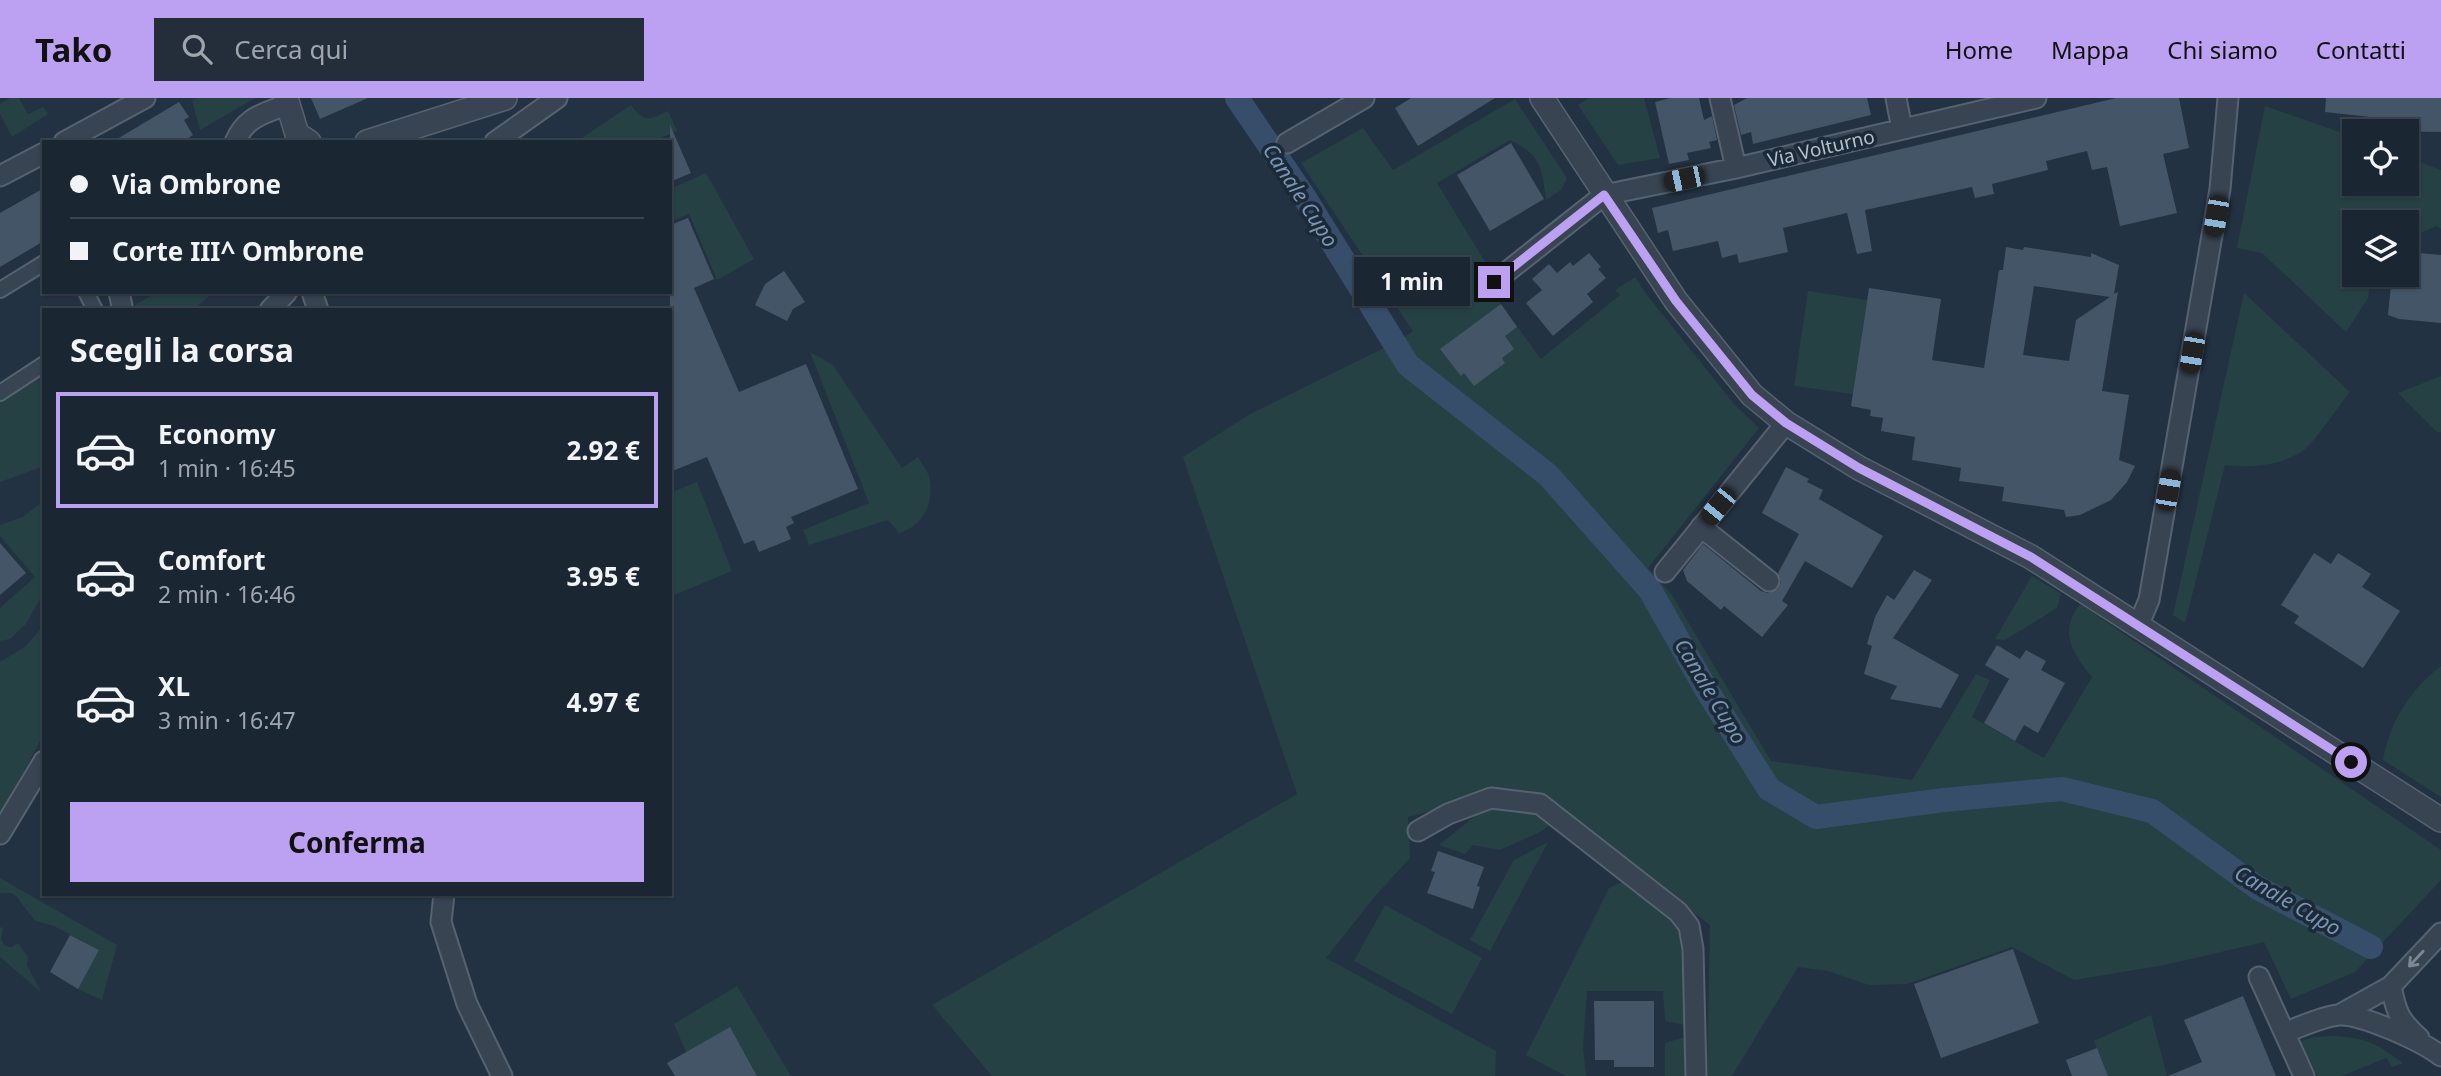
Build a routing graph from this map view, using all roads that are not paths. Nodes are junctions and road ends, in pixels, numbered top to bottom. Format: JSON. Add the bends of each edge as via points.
{"nodes":[{"id":1,"x":145,"y":98,"type":"edge"},
{"id":2,"x":505,"y":98,"type":"edge"},
{"id":3,"x":558,"y":98,"type":"edge"},
{"id":4,"x":1364,"y":98,"type":"edge"},
{"id":5,"x":1542,"y":98,"type":"edge"},
{"id":6,"x":1720,"y":98,"type":"edge"},
{"id":7,"x":1896,"y":98,"type":"edge"},
{"id":8,"x":2036,"y":98,"type":"edge"},
{"id":9,"x":2228,"y":98,"type":"edge"},
{"id":10,"x":287,"y":101,"type":"edge"},
{"id":11,"x":1902,"y":129,"type":"junction"},
{"id":12,"x":73,"y":140,"type":"edge"},
{"id":13,"x":236,"y":140,"type":"edge"},
{"id":14,"x":306,"y":140,"type":"edge"},
{"id":15,"x":373,"y":140,"type":"edge"},
{"id":16,"x":498,"y":140,"type":"edge"},
{"id":17,"x":1287,"y":143,"type":"dead end"},
{"id":18,"x":42,"y":154,"type":"edge"},
{"id":19,"x":1737,"y":168,"type":"junction"},
{"id":20,"x":0,"y":176,"type":"edge"},
{"id":21,"x":1604,"y":195,"type":"junction"},
{"id":22,"x":42,"y":264,"type":"edge"},
{"id":23,"x":1494,"y":282,"type":"dead end"},
{"id":24,"x":0,"y":290,"type":"edge"},
{"id":25,"x":286,"y":294,"type":"edge"},
{"id":26,"x":273,"y":308,"type":"edge"},
{"id":27,"x":42,"y":365,"type":"edge"},
{"id":28,"x":0,"y":393,"type":"edge"},
{"id":29,"x":1786,"y":423,"type":"junction"},
{"id":30,"x":1701,"y":527,"type":"junction"},
{"id":31,"x":1665,"y":572,"type":"dead end"},
{"id":32,"x":1769,"y":581,"type":"dead end"},
{"id":33,"x":2138,"y":626,"type":"junction"},
{"id":34,"x":42,"y":764,"type":"edge"},
{"id":35,"x":2441,"y":820,"type":"edge"},
{"id":36,"x":1418,"y":831,"type":"dead end"},
{"id":37,"x":0,"y":834,"type":"edge"},
{"id":38,"x":444,"y":896,"type":"edge"},
{"id":39,"x":2441,"y":933,"type":"edge"},
{"id":40,"x":2259,"y":977,"type":"dead end"},
{"id":41,"x":2391,"y":986,"type":"junction"},
{"id":42,"x":2339,"y":1015,"type":"junction"},
{"id":43,"x":2285,"y":1032,"type":"junction"},
{"id":44,"x":2436,"y":1052,"type":"edge"},
{"id":45,"x":502,"y":1076,"type":"edge"},
{"id":46,"x":1696,"y":1076,"type":"edge"},
{"id":47,"x":2304,"y":1076,"type":"edge"}],
"edges":[{"from":1,"to":12,"type":"street"},
{"from":2,"to":15,"type":"street"},
{"from":3,"to":16,"type":"street"},
{"from":4,"to":17,"type":"street"},
{"from":5,"to":21,"type":"street"},
{"from":6,"to":19,"type":"street"},
{"from":7,"to":11,"type":"street"},
{"from":8,"to":11,"type":"street","name":"Via Volturno"},
{"from":9,"to":33,"type":"street","via":[[2220,189],[2149,600]]},
{"from":10,"to":13,"type":"street","via":[[244,125]]},
{"from":10,"to":14,"type":"street","via":[[297,134]]},
{"from":11,"to":19,"type":"street","name":"Via Volturno"},
{"from":18,"to":20,"type":"street"},
{"from":19,"to":21,"type":"street","name":"Via Volturno"},
{"from":21,"to":23,"type":"street"},
{"from":21,"to":29,"type":"street","via":[[1676,301],[1752,395]]},
{"from":22,"to":24,"type":"street"},
{"from":25,"to":26,"type":"street"},
{"from":27,"to":28,"type":"street"},
{"from":29,"to":30,"type":"street"},
{"from":29,"to":33,"type":"street","via":[[1859,468],[2031,557]]},
{"from":30,"to":31,"type":"street"},
{"from":30,"to":32,"type":"street"},
{"from":33,"to":35,"type":"street"},
{"from":34,"to":37,"type":"street"},
{"from":36,"to":46,"type":"street","via":[[1490,798],[1540,804],[1678,912],[1689,926],[1693,949]]},
{"from":38,"to":45,"type":"street","via":[[441,922],[467,1004]]},
{"from":39,"to":41,"type":"street","one_way":true},
{"from":40,"to":43,"type":"street"},
{"from":41,"to":42,"type":"street"},
{"from":41,"to":44,"type":"street","via":[[2396,1012],[2404,1024]]},
{"from":42,"to":43,"type":"street"},
{"from":42,"to":44,"type":"street","via":[[2385,1028]]},
{"from":43,"to":47,"type":"street"}]}
